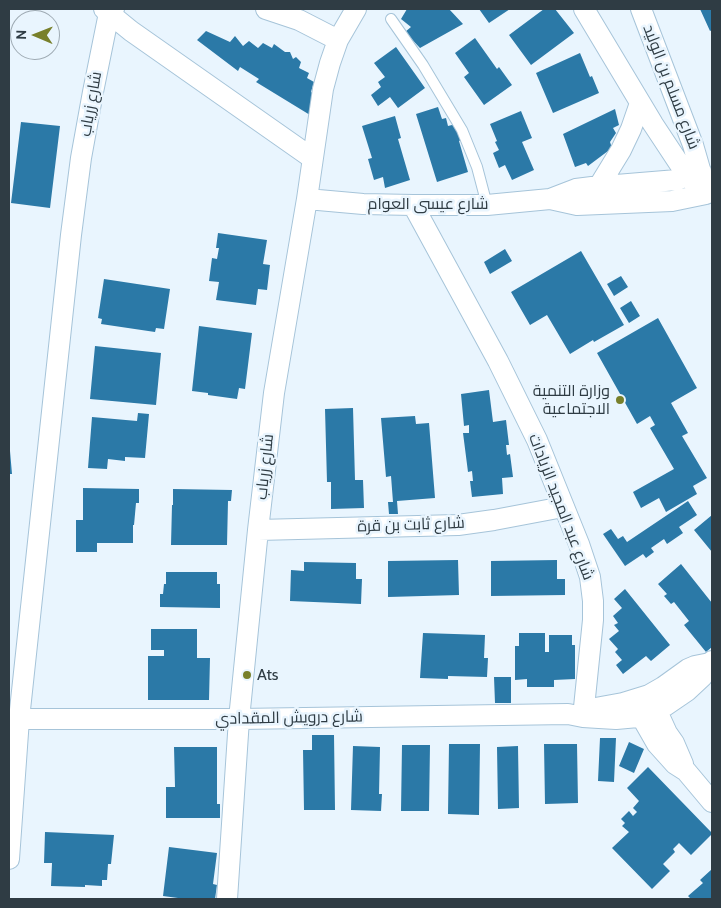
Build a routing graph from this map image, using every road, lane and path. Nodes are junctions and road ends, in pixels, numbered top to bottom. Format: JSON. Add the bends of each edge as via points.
{"nodes":[{"id":1,"x":266,"y":9,"type":"edge"},
{"id":2,"x":356,"y":9,"type":"edge"},
{"id":3,"x":584,"y":9,"type":"edge"},
{"id":4,"x":641,"y":9,"type":"edge"},
{"id":5,"x":109,"y":10,"type":"edge"},
{"id":6,"x":390,"y":19,"type":"dead end"},
{"id":7,"x":338,"y":40,"type":"junction"},
{"id":8,"x":640,"y":103,"type":"junction"},
{"id":9,"x":312,"y":158,"type":"junction"},
{"id":10,"x":695,"y":174,"type":"junction"},
{"id":11,"x":599,"y":186,"type":"junction"},
{"id":12,"x":307,"y":199,"type":"junction"},
{"id":13,"x":550,"y":199,"type":"junction"},
{"id":14,"x":709,"y":200,"type":"edge"},
{"id":15,"x":413,"y":205,"type":"junction"},
{"id":16,"x":487,"y":205,"type":"junction"},
{"id":17,"x":563,"y":507,"type":"junction"},
{"id":18,"x":258,"y":530,"type":"junction"},
{"id":19,"x":711,"y":662,"type":"edge"},
{"id":20,"x":645,"y":705,"type":"junction"},
{"id":21,"x":578,"y":714,"type":"junction"},
{"id":22,"x":14,"y":719,"type":"edge"},
{"id":23,"x":239,"y":719,"type":"junction"},
{"id":24,"x":712,"y":802,"type":"edge"},
{"id":25,"x":9,"y":859,"type":"edge"},
{"id":26,"x":226,"y":899,"type":"edge"}],
"edges":[{"from":1,"to":7,"type":"street","via":[[299,20]]},
{"from":2,"to":7,"type":"street","name":"شارع زرياب"},
{"from":3,"to":8,"type":"street","name":"شارع مسلم بن الوليد"},
{"from":4,"to":10,"type":"street","name":"شارع مسلم بن الوليد","via":[[693,145]]},
{"from":5,"to":9,"type":"street","via":[[131,31]]},
{"from":5,"to":22,"type":"street","name":"شارع زرياب","via":[[71,235]]},
{"from":6,"to":16,"type":"lane","via":[[423,65],[462,130],[477,167]]},
{"from":7,"to":9,"type":"street","name":"شارع زرياب","via":[[323,89]]},
{"from":8,"to":10,"type":"street","name":"شارع مسلم بن الوليد","via":[[662,138]]},
{"from":8,"to":11,"type":"street","via":[[621,150]]},
{"from":9,"to":12,"type":"street","name":"شارع زرياب"},
{"from":10,"to":11,"type":"street","name":"شارع عيسى العوام","via":[[662,182]]},
{"from":10,"to":14,"type":"street","name":"شارع مسلم بن الوليد"},
{"from":11,"to":13,"type":"street","name":"شارع عيسى العوام","via":[[576,189]]},
{"from":12,"to":15,"type":"street","name":"شارع عيسى العوام"},
{"from":12,"to":18,"type":"street","name":"شارع زرياب","via":[[274,393]]},
{"from":13,"to":14,"type":"street","name":"شارع عيسى العوام","via":[[577,205]]},
{"from":13,"to":16,"type":"street","name":"شارع عيسى العوام"},
{"from":15,"to":16,"type":"street","name":"شارع عيسى العوام"},
{"from":15,"to":17,"type":"street","name":"شارع عبد المجيد الزيادات","via":[[498,361],[537,440]]},
{"from":17,"to":18,"type":"street","name":"شارع ثابت بن قرة","via":[[458,525]]},
{"from":17,"to":21,"type":"street","name":"شارع عبد المجيد الزيادات","via":[[592,587],[593,620]]},
{"from":18,"to":23,"type":"street","name":"شارع زرياب"},
{"from":19,"to":20,"type":"street","name":"شارع درويش المقدادي","via":[[688,669]]},
{"from":20,"to":21,"type":"street","name":"شارع درويش المقدادي","via":[[616,718]]},
{"from":20,"to":24,"type":"street","via":[[677,749],[686,771]]},
{"from":21,"to":23,"type":"street","name":"شارع درويش المقدادي"},
{"from":22,"to":23,"type":"street","name":"شارع درويش المقدادي"},
{"from":22,"to":25,"type":"street","name":"شارع زرياب"},
{"from":23,"to":26,"type":"street","name":"شارع زرياب"}]}
